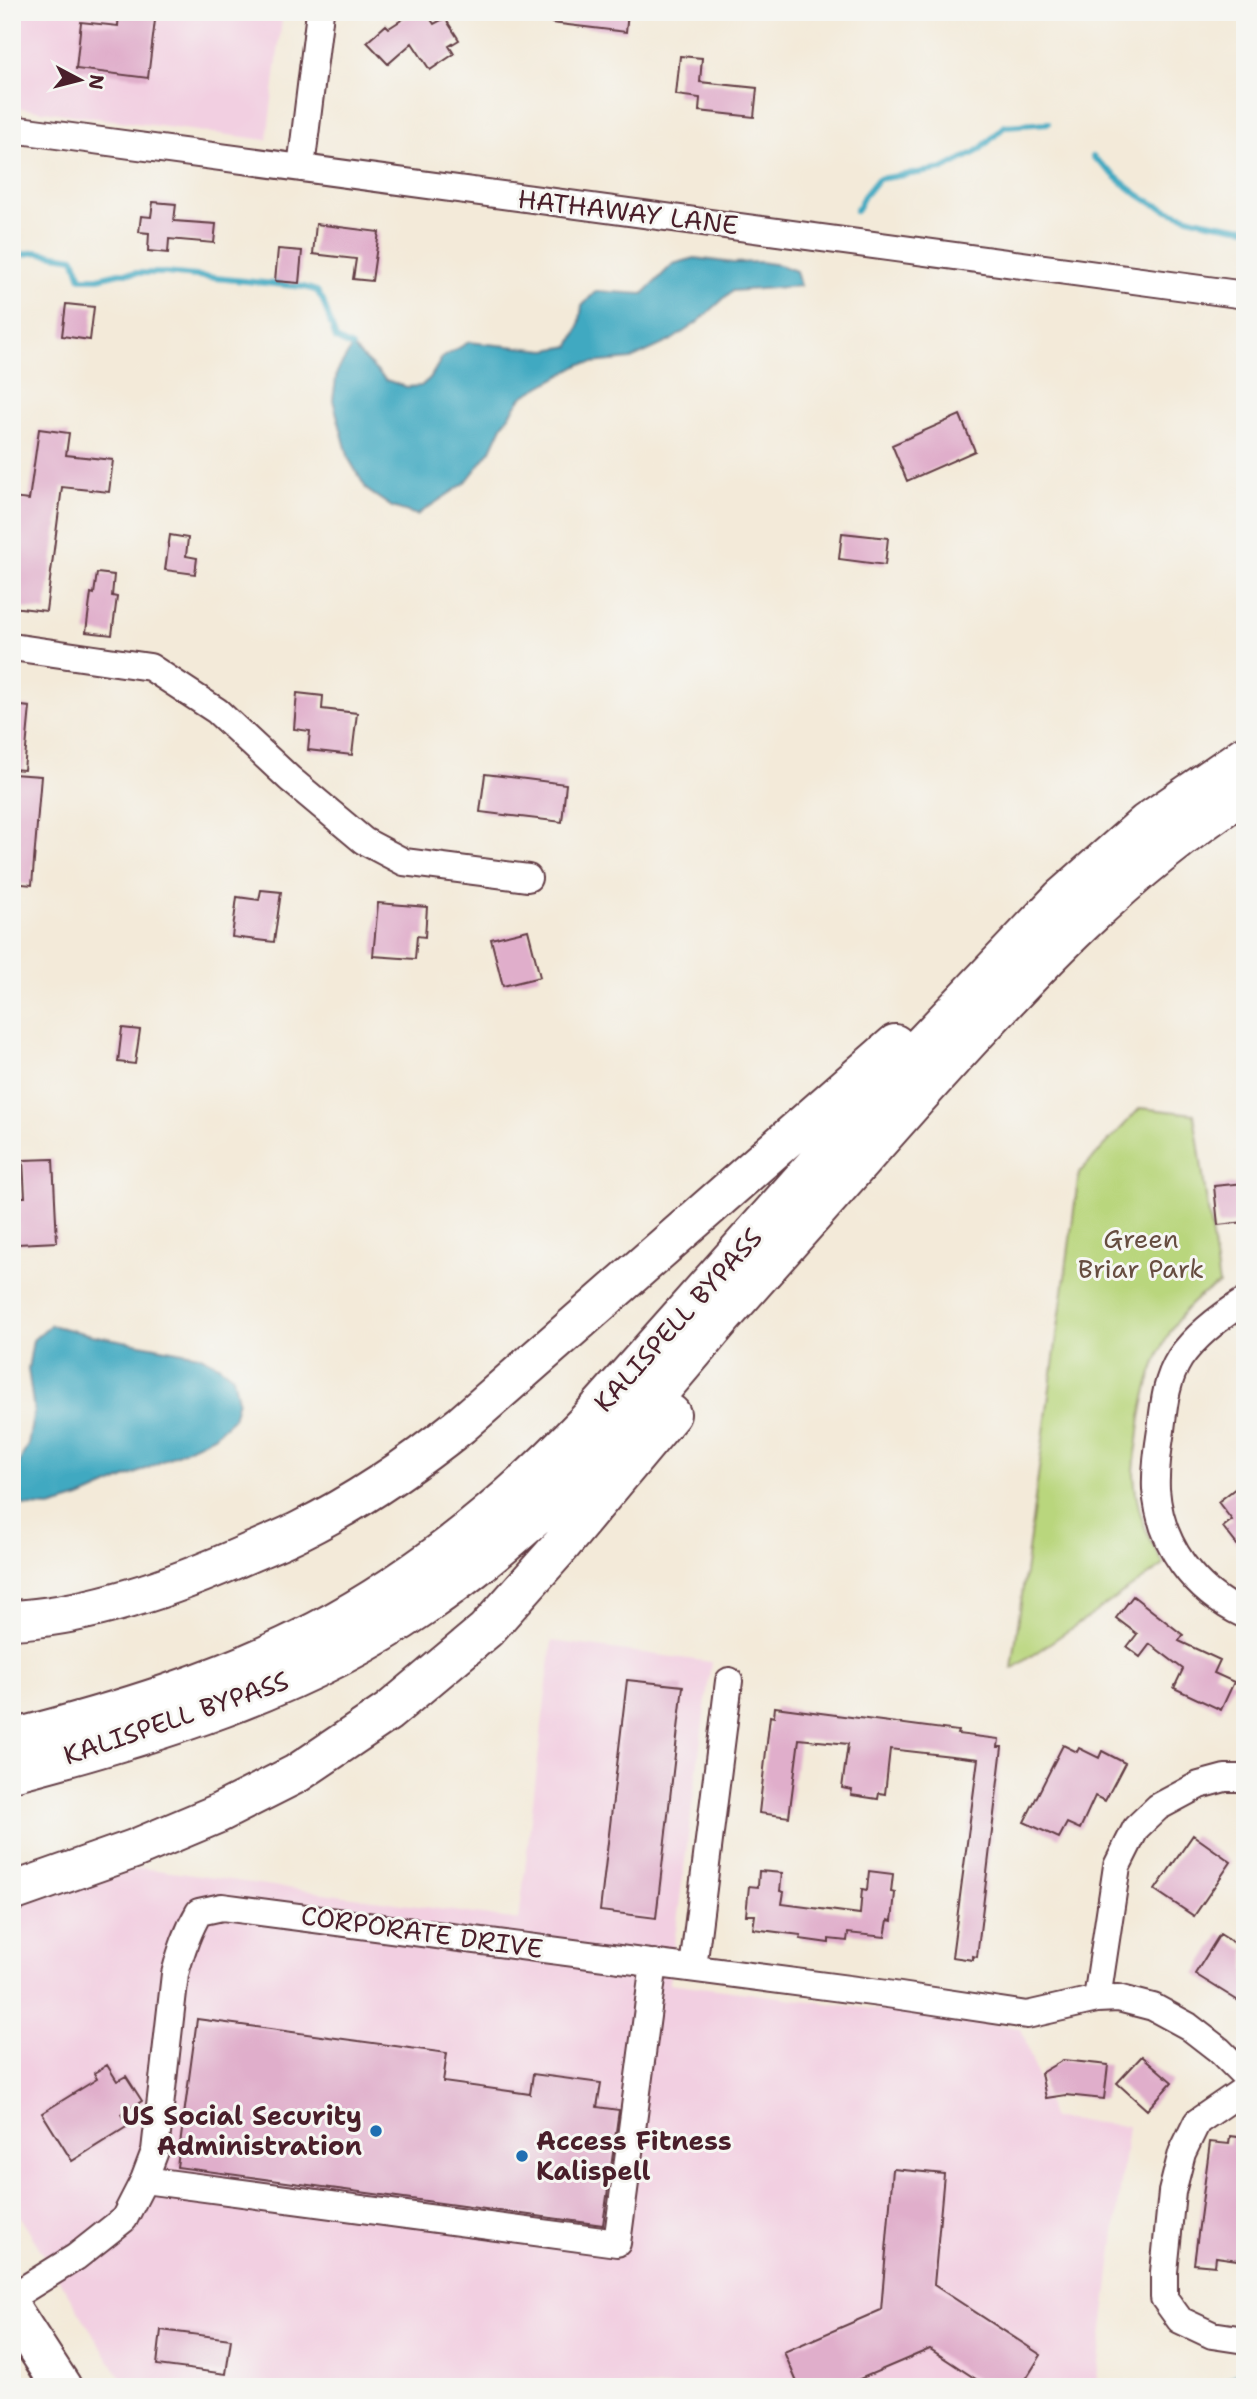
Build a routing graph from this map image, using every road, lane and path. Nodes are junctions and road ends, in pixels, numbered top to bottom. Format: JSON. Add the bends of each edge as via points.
{"nodes":[{"id":1,"x":320,"y":12,"type":"edge"},
{"id":2,"x":12,"y":130,"type":"edge"},
{"id":3,"x":301,"y":168,"type":"junction"},
{"id":4,"x":1245,"y":295,"type":"edge"},
{"id":5,"x":12,"y":647,"type":"edge"},
{"id":6,"x":1245,"y":755,"type":"edge"},
{"id":7,"x":1245,"y":793,"type":"edge"},
{"id":8,"x":528,"y":878,"type":"dead end"},
{"id":9,"x":986,"y":976,"type":"junction"},
{"id":10,"x":848,"y":1177,"type":"junction"},
{"id":11,"x":1245,"y":1301,"type":"edge"},
{"id":12,"x":1245,"y":1615,"type":"edge"},
{"id":13,"x":12,"y":1620,"type":"edge"},
{"id":14,"x":729,"y":1681,"type":"dead end"},
{"id":15,"x":12,"y":1739,"type":"edge"},
{"id":16,"x":12,"y":1772,"type":"edge"},
{"id":17,"x":1245,"y":1778,"type":"edge"},
{"id":18,"x":12,"y":1892,"type":"edge"},
{"id":19,"x":654,"y":1963,"type":"junction"},
{"id":20,"x":693,"y":1968,"type":"junction"},
{"id":21,"x":1097,"y":1999,"type":"junction"},
{"id":22,"x":1245,"y":2076,"type":"edge"},
{"id":23,"x":1245,"y":2090,"type":"edge"},
{"id":24,"x":144,"y":2180,"type":"junction"},
{"id":25,"x":12,"y":2297,"type":"edge"},
{"id":26,"x":12,"y":2310,"type":"edge"},
{"id":27,"x":1245,"y":2340,"type":"edge"},
{"id":28,"x":62,"y":2387,"type":"edge"}],
"edges":[{"from":1,"to":3,"type":"street"},
{"from":2,"to":3,"type":"street","name":"HATHAWAY LANE"},
{"from":3,"to":4,"type":"street","name":"HATHAWAY LANE"},
{"from":5,"to":8,"type":"street","via":[[150,667],[218,711],[365,841],[404,862]]},
{"from":6,"to":9,"type":"highway","name":"KALISPELL BYPASS","via":[[1146,823],[1103,859]]},
{"from":7,"to":10,"type":"highway","name":"KALISPELL BYPASS","via":[[1176,841],[1071,932]]},
{"from":9,"to":13,"type":"highway","via":[[894,1045],[461,1424],[391,1478],[299,1531],[202,1574],[107,1604]]},
{"from":9,"to":15,"type":"highway","name":"KALISPELL BYPASS","via":[[589,1420],[531,1478],[472,1527],[382,1593],[281,1648],[132,1706]]},
{"from":10,"to":16,"type":"highway","name":"KALISPELL BYPASS","via":[[612,1443],[523,1527],[450,1587],[387,1628],[286,1682],[162,1728]]},
{"from":10,"to":18,"type":"highway","via":[[800,1255],[755,1312],[559,1548],[486,1630],[454,1658],[388,1712],[296,1774],[176,1832]]},
{"from":11,"to":12,"type":"street","via":[[1204,1331],[1179,1360],[1165,1395],[1156,1470],[1163,1525],[1179,1559],[1220,1601]]},
{"from":14,"to":20,"type":"street"},
{"from":17,"to":21,"type":"street","via":[[1199,1785],[1158,1807],[1136,1828],[1117,1866]]},
{"from":19,"to":20,"type":"street","name":"CORPORATE DRIVE"},
{"from":19,"to":24,"type":"street","name":"CORPORATE DRIVE","via":[[252,1909],[222,1906],[199,1912],[187,1931],[175,1974],[155,2151]]},
{"from":19,"to":24,"type":"street","via":[[617,2243]]},
{"from":20,"to":21,"type":"street","name":"CORPORATE DRIVE","via":[[1027,2015]]},
{"from":21,"to":22,"type":"street","name":"CORPORATE DRIVE","via":[[1118,1998],[1153,2007],[1188,2026]]},
{"from":23,"to":27,"type":"street","via":[[1197,2122],[1182,2152],[1171,2192],[1164,2272],[1164,2298],[1180,2320],[1212,2335]]},
{"from":24,"to":25,"type":"street","name":"CORPORATE DRIVE","via":[[124,2219],[76,2258]]},
{"from":26,"to":28,"type":"highway"}]}
